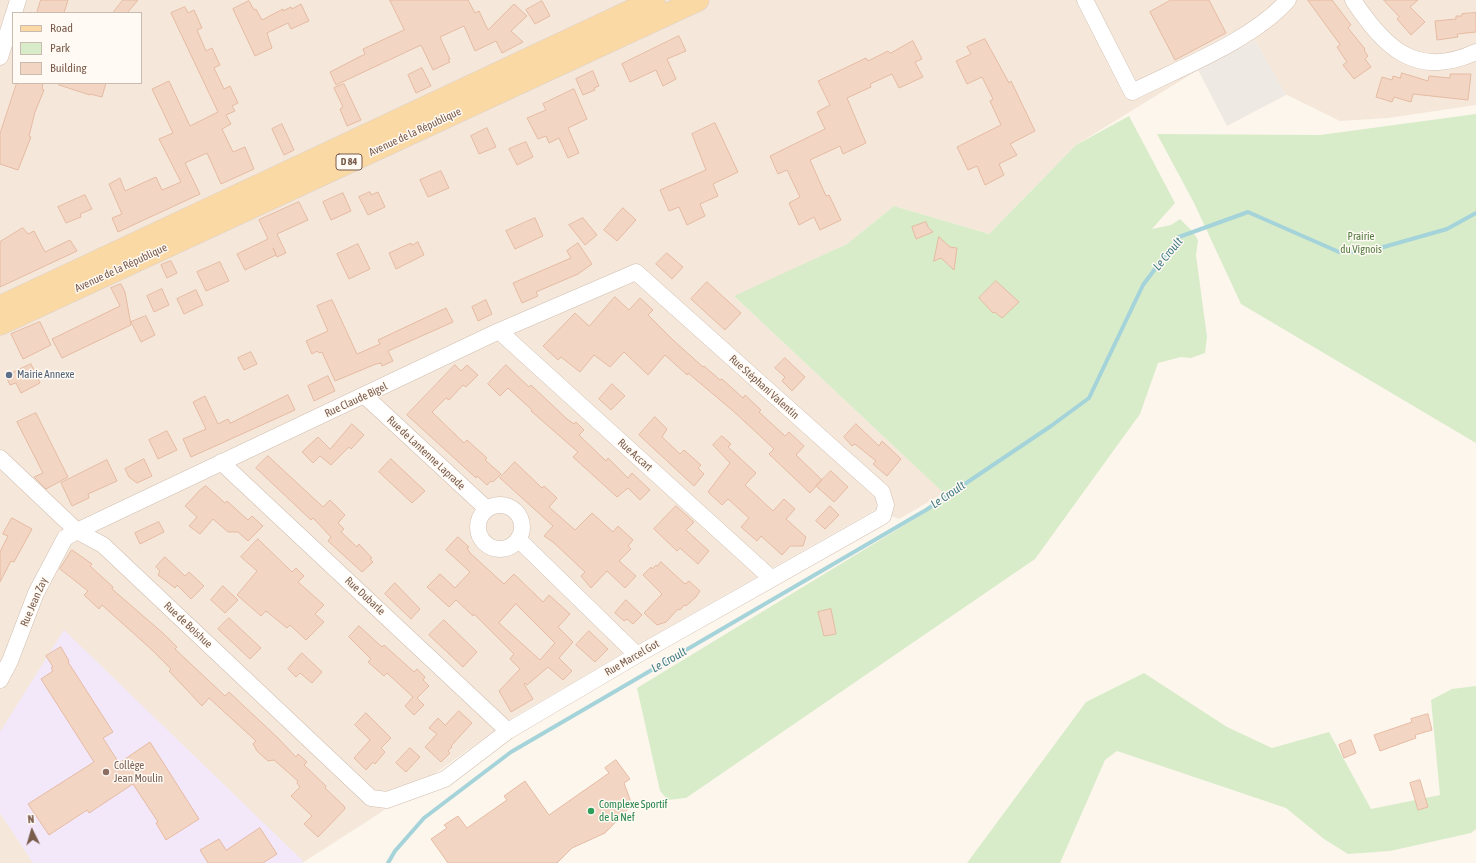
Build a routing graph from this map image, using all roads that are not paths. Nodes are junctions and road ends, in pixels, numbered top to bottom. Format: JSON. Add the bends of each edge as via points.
{"nodes":[{"id":1,"x":18,"y":0,"type":"edge"},
{"id":2,"x":654,"y":0,"type":"edge"},
{"id":3,"x":698,"y":0,"type":"edge"},
{"id":4,"x":1085,"y":0,"type":"edge"},
{"id":5,"x":1288,"y":0,"type":"edge"},
{"id":6,"x":1352,"y":0,"type":"edge"},
{"id":7,"x":14,"y":12,"type":"edge"},
{"id":8,"x":12,"y":19,"type":"edge"},
{"id":9,"x":1476,"y":52,"type":"edge"},
{"id":10,"x":0,"y":57,"type":"edge"},
{"id":11,"x":636,"y":272,"type":"joint"},
{"id":12,"x":0,"y":307,"type":"edge"},
{"id":13,"x":0,"y":324,"type":"edge"},
{"id":14,"x":499,"y":331,"type":"junction"},
{"id":15,"x":365,"y":396,"type":"junction"},
{"id":16,"x":0,"y":458,"type":"edge"},
{"id":17,"x":221,"y":462,"type":"junction"},
{"id":18,"x":886,"y":505,"type":"joint"},
{"id":19,"x":487,"y":509,"type":"junction"},
{"id":20,"x":77,"y":531,"type":"junction"},
{"id":21,"x":518,"y":539,"type":"junction"},
{"id":22,"x":772,"y":578,"type":"junction"},
{"id":23,"x":638,"y":655,"type":"junction"},
{"id":24,"x":0,"y":680,"type":"edge"},
{"id":25,"x":508,"y":731,"type":"junction"},
{"id":26,"x":371,"y":798,"type":"joint"}],
"edges":[{"from":1,"to":7,"type":"street"},
{"from":2,"to":12,"type":"main road","name":"Avenue de la République","number":"D 84"},
{"from":3,"to":13,"type":"main road","name":"Avenue de la République","number":"D 84"},
{"from":4,"to":5,"type":"street","via":[[1132,92],[1244,36]]},
{"from":6,"to":9,"type":"street","via":[[1388,45],[1403,55],[1422,61],[1443,61]]},
{"from":8,"to":10,"type":"street"},
{"from":11,"to":14,"type":"street","name":"Rue Claude Bigel"},
{"from":11,"to":18,"type":"street","name":"Rue Stéphani Valentin","via":[[882,492]]},
{"from":14,"to":15,"type":"street","name":"Rue Claude Bigel"},
{"from":14,"to":22,"type":"street","name":"Rue Accart"},
{"from":15,"to":17,"type":"street","name":"Rue Claude Bigel"},
{"from":15,"to":19,"type":"street","name":"Rue de Lantenne Laprade"},
{"from":16,"to":20,"type":"street","name":"Rue de Boishue"},
{"from":17,"to":20,"type":"street","name":"Rue Claude Bigel"},
{"from":17,"to":25,"type":"street","name":"Rue Dubarle"},
{"from":18,"to":22,"type":"street","name":"Rue Marcel Got","via":[[883,516]]},
{"from":19,"to":21,"type":"street","via":[[500,505],[518,513],[522,526]]},
{"from":19,"to":21,"type":"street","via":[[479,522],[481,537],[485,542],[499,548],[513,544]]},
{"from":20,"to":24,"type":"street","name":"Rue Jean Zay","via":[[65,538],[36,593]]},
{"from":20,"to":26,"type":"street","name":"Rue de Boishue","via":[[103,545]]},
{"from":21,"to":23,"type":"street"},
{"from":22,"to":23,"type":"street","name":"Rue Marcel Got"},
{"from":23,"to":25,"type":"street","name":"Rue Marcel Got"},
{"from":25,"to":26,"type":"street","name":"Rue Marcel Got","via":[[445,779],[387,800]]}]}
